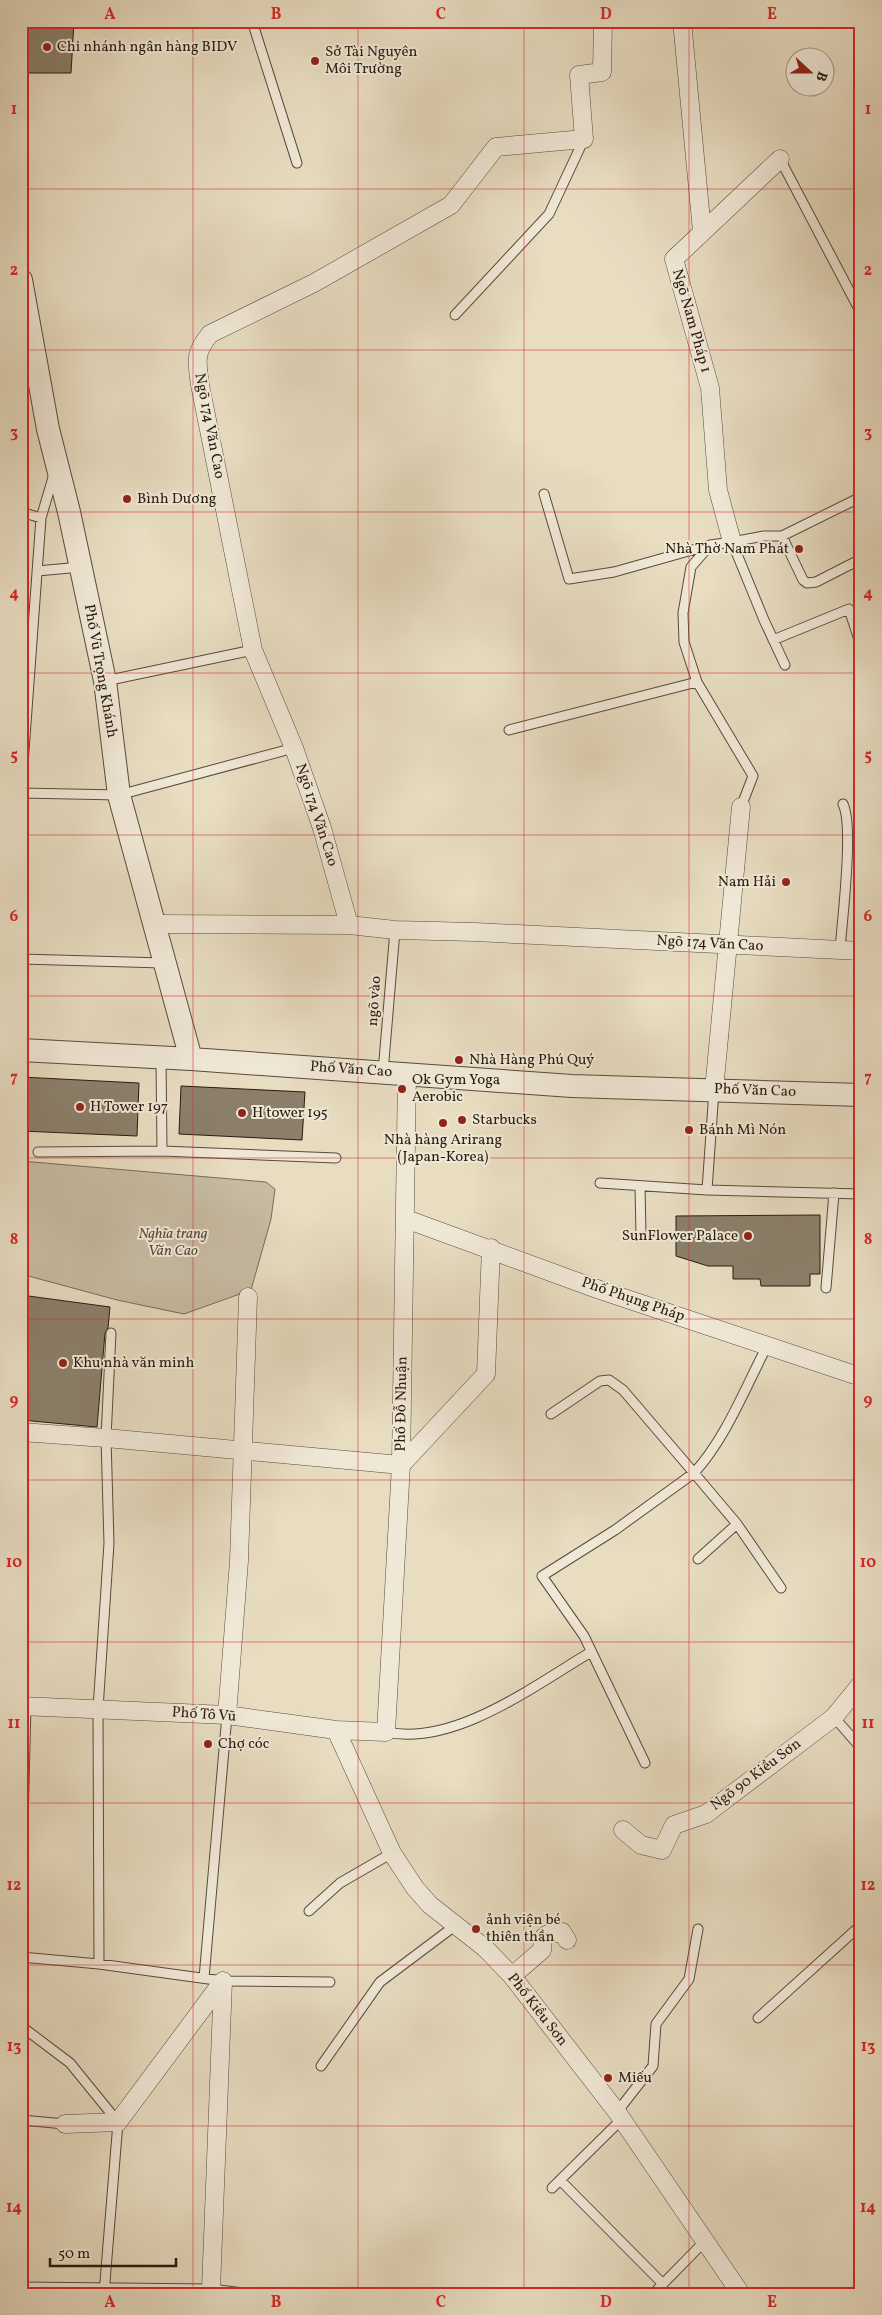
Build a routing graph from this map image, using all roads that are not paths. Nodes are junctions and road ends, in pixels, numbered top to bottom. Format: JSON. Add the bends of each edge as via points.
{"nodes":[{"id":1,"x":252,"y":21,"type":"edge"},
{"id":2,"x":603,"y":21,"type":"edge"},
{"id":3,"x":682,"y":21,"type":"edge"},
{"id":4,"x":584,"y":139,"type":"junction"},
{"id":5,"x":780,"y":159,"type":"joint"},
{"id":6,"x":297,"y":163,"type":"dead end"},
{"id":7,"x":702,"y":231,"type":"junction"},
{"id":8,"x":21,"y":280,"type":"edge"},
{"id":9,"x":861,"y":313,"type":"edge"},
{"id":10,"x":456,"y":315,"type":"dead end"},
{"id":11,"x":57,"y":464,"type":"junction"},
{"id":12,"x":544,"y":494,"type":"dead end"},
{"id":13,"x":861,"y":497,"type":"edge"},
{"id":14,"x":21,"y":512,"type":"edge"},
{"id":15,"x":41,"y":518,"type":"junction"},
{"id":16,"x":782,"y":536,"type":"junction"},
{"id":17,"x":732,"y":542,"type":"junction"},
{"id":18,"x":710,"y":545,"type":"junction"},
{"id":19,"x":861,"y":559,"type":"edge"},
{"id":20,"x":81,"y":567,"type":"junction"},
{"id":21,"x":37,"y":571,"type":"junction"},
{"id":22,"x":773,"y":640,"type":"junction"},
{"id":23,"x":861,"y":646,"type":"edge"},
{"id":24,"x":253,"y":650,"type":"junction"},
{"id":25,"x":785,"y":666,"type":"dead end"},
{"id":26,"x":105,"y":681,"type":"junction"},
{"id":27,"x":697,"y":682,"type":"junction"},
{"id":28,"x":24,"y":705,"type":"edge"},
{"id":29,"x":509,"y":730,"type":"dead end"},
{"id":30,"x":294,"y":748,"type":"junction"},
{"id":31,"x":21,"y":792,"type":"edge"},
{"id":32,"x":119,"y":796,"type":"junction"},
{"id":33,"x":21,"y":800,"type":"edge"},
{"id":34,"x":843,"y":804,"type":"dead end"},
{"id":35,"x":741,"y":806,"type":"joint"},
{"id":36,"x":155,"y":924,"type":"junction"},
{"id":37,"x":349,"y":925,"type":"junction"},
{"id":38,"x":394,"y":930,"type":"junction"},
{"id":39,"x":729,"y":944,"type":"junction"},
{"id":40,"x":840,"y":950,"type":"junction"},
{"id":41,"x":861,"y":951,"type":"edge"},
{"id":42,"x":22,"y":959,"type":"edge"},
{"id":43,"x":166,"y":963,"type":"junction"},
{"id":44,"x":21,"y":978,"type":"edge"},
{"id":45,"x":21,"y":1050,"type":"edge"},
{"id":46,"x":161,"y":1058,"type":"junction"},
{"id":47,"x":191,"y":1059,"type":"junction"},
{"id":48,"x":383,"y":1073,"type":"junction"},
{"id":49,"x":407,"y":1074,"type":"junction"},
{"id":50,"x":714,"y":1090,"type":"junction"},
{"id":51,"x":861,"y":1095,"type":"edge"},
{"id":52,"x":162,"y":1151,"type":"junction"},
{"id":53,"x":38,"y":1152,"type":"dead end"},
{"id":54,"x":336,"y":1158,"type":"dead end"},
{"id":55,"x":600,"y":1183,"type":"dead end"},
{"id":56,"x":640,"y":1186,"type":"junction"},
{"id":57,"x":707,"y":1190,"type":"junction"},
{"id":58,"x":834,"y":1192,"type":"junction"},
{"id":59,"x":861,"y":1194,"type":"edge"},
{"id":60,"x":406,"y":1219,"type":"junction"},
{"id":61,"x":640,"y":1235,"type":"dead end"},
{"id":62,"x":491,"y":1248,"type":"junction"},
{"id":63,"x":826,"y":1288,"type":"dead end"},
{"id":64,"x":248,"y":1297,"type":"dead end"},
{"id":65,"x":111,"y":1333,"type":"dead end"},
{"id":66,"x":767,"y":1346,"type":"junction"},
{"id":67,"x":861,"y":1377,"type":"edge"},
{"id":68,"x":552,"y":1414,"type":"dead end"},
{"id":69,"x":21,"y":1432,"type":"edge"},
{"id":70,"x":106,"y":1438,"type":"junction"},
{"id":71,"x":244,"y":1450,"type":"junction"},
{"id":72,"x":401,"y":1464,"type":"junction"},
{"id":73,"x":694,"y":1473,"type":"junction"},
{"id":74,"x":737,"y":1524,"type":"junction"},
{"id":75,"x":698,"y":1558,"type":"dead end"},
{"id":76,"x":781,"y":1588,"type":"dead end"},
{"id":77,"x":591,"y":1652,"type":"junction"},
{"id":78,"x":861,"y":1684,"type":"edge"},
{"id":79,"x":24,"y":1706,"type":"edge"},
{"id":80,"x":98,"y":1709,"type":"junction"},
{"id":81,"x":228,"y":1716,"type":"junction"},
{"id":82,"x":834,"y":1717,"type":"junction"},
{"id":83,"x":336,"y":1730,"type":"junction"},
{"id":84,"x":386,"y":1732,"type":"junction"},
{"id":85,"x":861,"y":1748,"type":"edge"},
{"id":86,"x":645,"y":1763,"type":"dead end"},
{"id":87,"x":623,"y":1830,"type":"dead end"},
{"id":88,"x":392,"y":1853,"type":"junction"},
{"id":89,"x":21,"y":1904,"type":"edge"},
{"id":90,"x":309,"y":1911,"type":"dead end"},
{"id":91,"x":456,"y":1925,"type":"junction"},
{"id":92,"x":861,"y":1925,"type":"edge"},
{"id":93,"x":698,"y":1929,"type":"dead end"},
{"id":94,"x":566,"y":1940,"type":"dead end"},
{"id":95,"x":21,"y":1957,"type":"edge"},
{"id":96,"x":99,"y":1964,"type":"junction"},
{"id":97,"x":512,"y":1976,"type":"junction"},
{"id":98,"x":204,"y":1978,"type":"junction"},
{"id":99,"x":223,"y":1981,"type":"junction"},
{"id":100,"x":330,"y":1982,"type":"dead end"},
{"id":101,"x":758,"y":2018,"type":"dead end"},
{"id":102,"x":21,"y":2026,"type":"edge"},
{"id":103,"x":321,"y":2066,"type":"dead end"},
{"id":104,"x":619,"y":2116,"type":"junction"},
{"id":105,"x":21,"y":2120,"type":"edge"},
{"id":106,"x":118,"y":2122,"type":"junction"},
{"id":107,"x":65,"y":2124,"type":"joint"},
{"id":108,"x":560,"y":2180,"type":"junction"},
{"id":109,"x":552,"y":2188,"type":"dead end"},
{"id":110,"x":705,"y":2241,"type":"junction"},
{"id":111,"x":663,"y":2284,"type":"junction"},
{"id":112,"x":21,"y":2287,"type":"edge"},
{"id":113,"x":211,"y":2290,"type":"junction"},
{"id":114,"x":105,"y":2291,"type":"edge"},
{"id":115,"x":252,"y":2294,"type":"edge"},
{"id":116,"x":653,"y":2294,"type":"edge"},
{"id":117,"x":741,"y":2294,"type":"edge"}],
"edges":[{"from":1,"to":6,"type":"lane"},
{"from":2,"to":4,"type":"street","via":[[602,72],[579,75]]},
{"from":3,"to":7,"type":"street"},
{"from":4,"to":10,"type":"lane","via":[[549,214]]},
{"from":4,"to":24,"type":"street","name":"Ngõ 174 Văn Cao","via":[[496,147],[451,206],[314,283],[210,334],[199,347],[200,386]]},
{"from":5,"to":7,"type":"street"},
{"from":5,"to":9,"type":"lane"},
{"from":7,"to":17,"type":"street","name":"Ngõ Nam Pháp 1","via":[[674,259],[710,388],[718,490]]},
{"from":8,"to":11,"type":"street","name":"Phố Vũ Trọng Khánh"},
{"from":11,"to":15,"type":"lane"},
{"from":11,"to":20,"type":"street","name":"Phố Vũ Trọng Khánh"},
{"from":12,"to":18,"type":"lane","via":[[570,578],[614,572]]},
{"from":13,"to":16,"type":"lane"},
{"from":14,"to":15,"type":"lane"},
{"from":15,"to":21,"type":"lane"},
{"from":16,"to":17,"type":"lane"},
{"from":16,"to":19,"type":"lane","via":[[803,580],[808,583]]},
{"from":17,"to":18,"type":"lane"},
{"from":17,"to":22,"type":"lane"},
{"from":18,"to":27,"type":"lane","via":[[690,567],[683,614],[684,642]]},
{"from":20,"to":21,"type":"lane"},
{"from":20,"to":26,"type":"street","name":"Phố Vũ Trọng Khánh"},
{"from":21,"to":28,"type":"lane"},
{"from":22,"to":23,"type":"lane","via":[[849,609]]},
{"from":22,"to":25,"type":"lane"},
{"from":24,"to":26,"type":"lane"},
{"from":24,"to":30,"type":"street","name":"Ngõ 174 Văn Cao"},
{"from":26,"to":32,"type":"street","name":"Phố Vũ Trọng Khánh"},
{"from":27,"to":29,"type":"lane"},
{"from":27,"to":35,"type":"lane","via":[[753,776]]},
{"from":28,"to":31,"type":"lane"},
{"from":30,"to":32,"type":"lane"},
{"from":30,"to":37,"type":"street","name":"Ngõ 174 Văn Cao","via":[[322,828]]},
{"from":31,"to":32,"type":"lane"},
{"from":32,"to":36,"type":"street","name":"Phố Vũ Trọng Khánh"},
{"from":33,"to":42,"type":"lane"},
{"from":34,"to":40,"type":"lane","via":[[847,838]]},
{"from":35,"to":39,"type":"street"},
{"from":36,"to":37,"type":"street","name":"Ngõ 174 Văn Cao"},
{"from":36,"to":43,"type":"street","name":"Phố Vũ Trọng Khánh"},
{"from":37,"to":38,"type":"street","name":"Ngõ 174 Văn Cao"},
{"from":38,"to":39,"type":"street","name":"Ngõ 174 Văn Cao"},
{"from":38,"to":48,"type":"lane","name":"ngõ vào"},
{"from":39,"to":40,"type":"street","name":"Ngõ 174 Văn Cao"},
{"from":39,"to":50,"type":"street"},
{"from":40,"to":41,"type":"street","name":"Ngõ 174 Văn Cao"},
{"from":42,"to":43,"type":"lane"},
{"from":42,"to":44,"type":"lane"},
{"from":43,"to":47,"type":"street","name":"Phố Vũ Trọng Khánh"},
{"from":45,"to":46,"type":"street","name":"Phố Văn Cao"},
{"from":46,"to":47,"type":"street","name":"Phố Văn Cao"},
{"from":46,"to":52,"type":"lane"},
{"from":47,"to":48,"type":"street","name":"Phố Văn Cao"},
{"from":48,"to":49,"type":"street","name":"Phố Văn Cao"},
{"from":49,"to":50,"type":"street","name":"Phố Văn Cao","via":[[572,1086]]},
{"from":49,"to":60,"type":"street","name":"Phố Đỗ Nhuận"},
{"from":50,"to":51,"type":"street","name":"Phố Văn Cao"},
{"from":50,"to":57,"type":"lane"},
{"from":52,"to":53,"type":"lane"},
{"from":52,"to":54,"type":"lane"},
{"from":55,"to":56,"type":"lane"},
{"from":56,"to":57,"type":"lane"},
{"from":56,"to":61,"type":"lane"},
{"from":57,"to":58,"type":"lane"},
{"from":58,"to":59,"type":"lane"},
{"from":58,"to":63,"type":"lane"},
{"from":60,"to":62,"type":"street","name":"Phố Phụng Pháp"},
{"from":60,"to":72,"type":"street","name":"Phố Đỗ Nhuận"},
{"from":62,"to":66,"type":"street","name":"Phố Phụng Pháp","via":[[597,1289]]},
{"from":62,"to":72,"type":"street","via":[[486,1374]]},
{"from":64,"to":71,"type":"street"},
{"from":65,"to":70,"type":"lane"},
{"from":66,"to":67,"type":"street","name":"Phố Phụng Pháp"},
{"from":66,"to":73,"type":"lane","via":[[707,1458]]},
{"from":68,"to":73,"type":"lane","via":[[600,1381],[609,1380],[623,1390]]},
{"from":69,"to":70,"type":"street"},
{"from":70,"to":71,"type":"street"},
{"from":70,"to":80,"type":"lane","via":[[110,1543]]},
{"from":71,"to":72,"type":"street"},
{"from":71,"to":81,"type":"street"},
{"from":72,"to":84,"type":"street","name":"Phố Đỗ Nhuận"},
{"from":73,"to":74,"type":"lane"},
{"from":73,"to":77,"type":"lane","via":[[542,1576],[584,1636]]},
{"from":74,"to":75,"type":"lane"},
{"from":74,"to":76,"type":"lane"},
{"from":77,"to":84,"type":"lane","via":[[502,1704],[457,1725],[414,1735]]},
{"from":77,"to":86,"type":"lane"},
{"from":78,"to":82,"type":"street","name":"Ngõ 90 Kiều Sơn"},
{"from":79,"to":80,"type":"street","name":"Phố Tô Vũ"},
{"from":79,"to":89,"type":"lane"},
{"from":80,"to":81,"type":"street","name":"Phố Tô Vũ"},
{"from":80,"to":96,"type":"lane"},
{"from":81,"to":83,"type":"street","name":"Phố Tô Vũ"},
{"from":81,"to":98,"type":"lane"},
{"from":82,"to":85,"type":"lane"},
{"from":82,"to":87,"type":"street","name":"Ngõ 90 Kiều Sơn","via":[[706,1814],[674,1825],[662,1850],[641,1846]]},
{"from":83,"to":84,"type":"street","name":"Phố Tô Vũ"},
{"from":83,"to":88,"type":"street","name":"Phố Kiều Sơn"},
{"from":88,"to":90,"type":"lane","via":[[340,1883]]},
{"from":88,"to":91,"type":"street","name":"Phố Kiều Sơn","via":[[425,1899]]},
{"from":91,"to":97,"type":"street","name":"Phố Kiều Sơn","via":[[485,1948]]},
{"from":91,"to":103,"type":"lane","via":[[380,1982]]},
{"from":92,"to":101,"type":"lane"},
{"from":93,"to":104,"type":"lane","via":[[689,1979],[656,2024],[653,2066]]},
{"from":94,"to":97,"type":"street","via":[[562,1932],[548,1934],[543,1938],[542,1950]]},
{"from":95,"to":96,"type":"lane"},
{"from":96,"to":98,"type":"lane"},
{"from":97,"to":104,"type":"street","name":"Phố Kiều Sơn"},
{"from":98,"to":99,"type":"lane"},
{"from":99,"to":100,"type":"lane"},
{"from":99,"to":106,"type":"street"},
{"from":99,"to":113,"type":"street"},
{"from":102,"to":106,"type":"lane","via":[[70,2063]]},
{"from":104,"to":108,"type":"lane"},
{"from":104,"to":110,"type":"street","name":"Phố Kiều Sơn"},
{"from":105,"to":107,"type":"lane"},
{"from":106,"to":107,"type":"street"},
{"from":106,"to":114,"type":"lane"},
{"from":108,"to":109,"type":"lane"},
{"from":108,"to":111,"type":"lane"},
{"from":110,"to":111,"type":"lane"},
{"from":110,"to":117,"type":"street","name":"Phố Kiều Sơn"},
{"from":111,"to":116,"type":"lane"},
{"from":112,"to":114,"type":"lane"},
{"from":113,"to":114,"type":"lane"},
{"from":113,"to":115,"type":"lane"}]}
